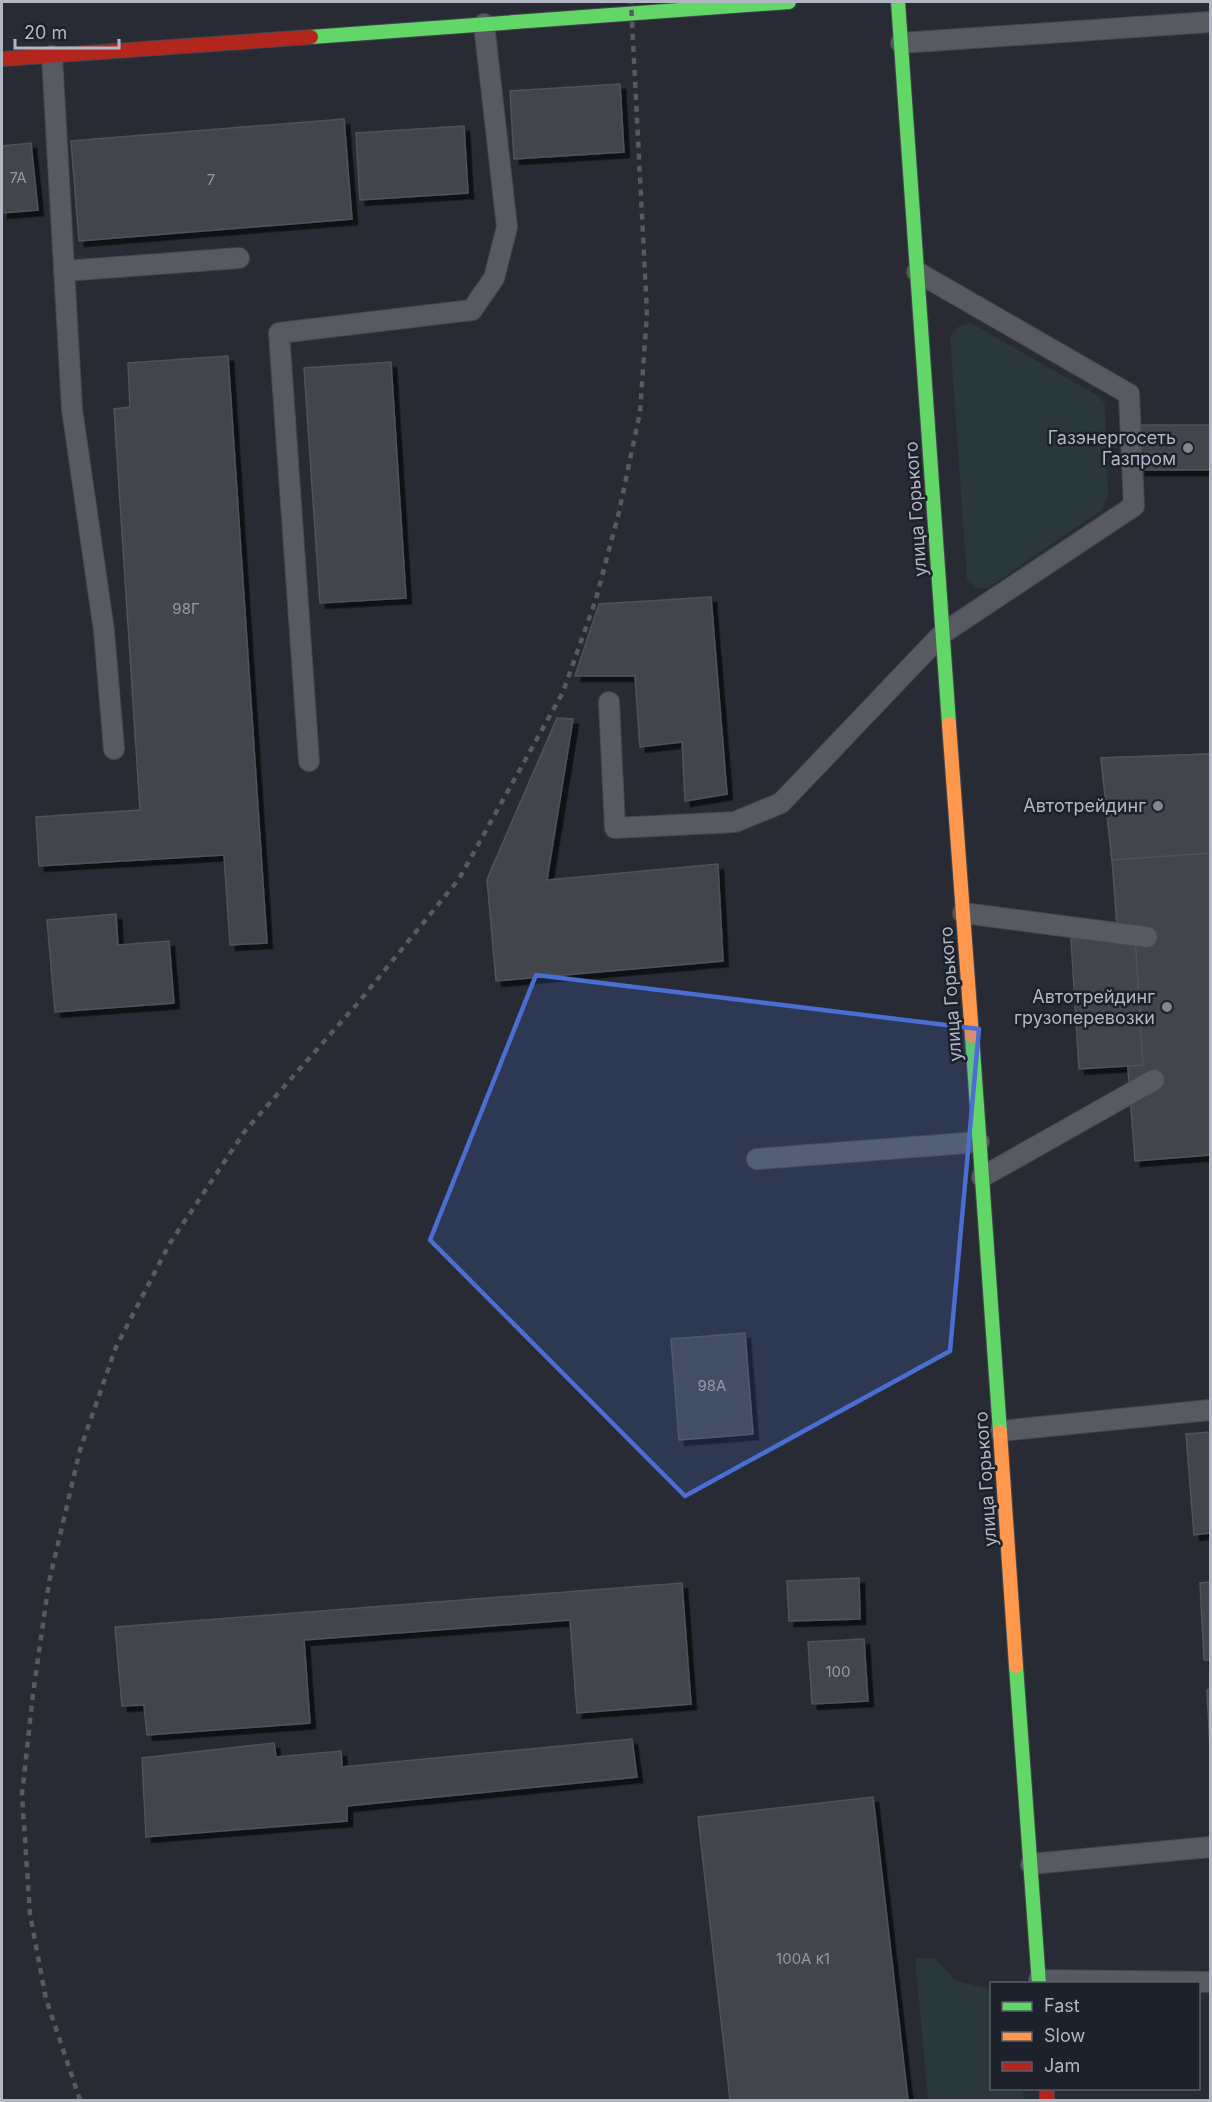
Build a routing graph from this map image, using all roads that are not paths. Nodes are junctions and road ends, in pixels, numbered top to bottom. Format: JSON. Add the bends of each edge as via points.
{"nodes":[{"id":1,"x":789,"y":2,"type":"edge"},
{"id":2,"x":898,"y":2,"type":"edge"},
{"id":3,"x":1210,"y":22,"type":"edge"},
{"id":4,"x":484,"y":24,"type":"junction"},
{"id":5,"x":901,"y":43,"type":"junction"},
{"id":6,"x":52,"y":56,"type":"junction"},
{"id":7,"x":2,"y":59,"type":"edge"},
{"id":8,"x":239,"y":258,"type":"dead end"},
{"id":9,"x":64,"y":271,"type":"junction"},
{"id":10,"x":917,"y":272,"type":"junction"},
{"id":11,"x":943,"y":633,"type":"junction"},
{"id":12,"x":609,"y":702,"type":"dead end"},
{"id":13,"x":114,"y":749,"type":"dead end"},
{"id":14,"x":309,"y":761,"type":"dead end"},
{"id":15,"x":963,"y":913,"type":"junction"},
{"id":16,"x":1147,"y":937,"type":"dead end"},
{"id":17,"x":1154,"y":1080,"type":"dead end"},
{"id":18,"x":979,"y":1143,"type":"junction"},
{"id":19,"x":757,"y":1159,"type":"dead end"},
{"id":20,"x":982,"y":1178,"type":"junction"},
{"id":21,"x":1210,"y":1410,"type":"edge"},
{"id":22,"x":1000,"y":1431,"type":"junction"},
{"id":23,"x":1210,"y":1847,"type":"edge"},
{"id":24,"x":1031,"y":1864,"type":"junction"},
{"id":25,"x":1039,"y":1982,"type":"edge"},
{"id":26,"x":1210,"y":1982,"type":"edge"}],
"edges":[{"from":1,"to":4,"type":"street"},
{"from":2,"to":5,"type":"street","name":"улица Горького"},
{"from":3,"to":5,"type":"lane"},
{"from":4,"to":6,"type":"street"},
{"from":4,"to":14,"type":"lane","via":[[507,227],[494,278],[472,310],[279,333]]},
{"from":5,"to":10,"type":"street","name":"улица Горького"},
{"from":6,"to":7,"type":"street"},
{"from":6,"to":9,"type":"lane"},
{"from":8,"to":9,"type":"lane"},
{"from":9,"to":13,"type":"lane","via":[[72,409],[104,631]]},
{"from":10,"to":11,"type":"street","name":"улица Горького"},
{"from":10,"to":11,"type":"lane","via":[[1129,394],[1134,506]]},
{"from":11,"to":12,"type":"lane","via":[[781,803],[735,822],[615,828]]},
{"from":11,"to":15,"type":"street","name":"улица Горького"},
{"from":15,"to":16,"type":"lane"},
{"from":15,"to":18,"type":"street","name":"улица Горького"},
{"from":17,"to":20,"type":"lane"},
{"from":18,"to":19,"type":"lane"},
{"from":18,"to":20,"type":"street","name":"улица Горького"},
{"from":20,"to":22,"type":"street","name":"улица Горького"},
{"from":21,"to":22,"type":"lane"},
{"from":22,"to":24,"type":"street","name":"улица Горького"},
{"from":23,"to":24,"type":"lane"},
{"from":24,"to":25,"type":"street","name":"улица Горького"},
{"from":25,"to":26,"type":"lane"}]}
